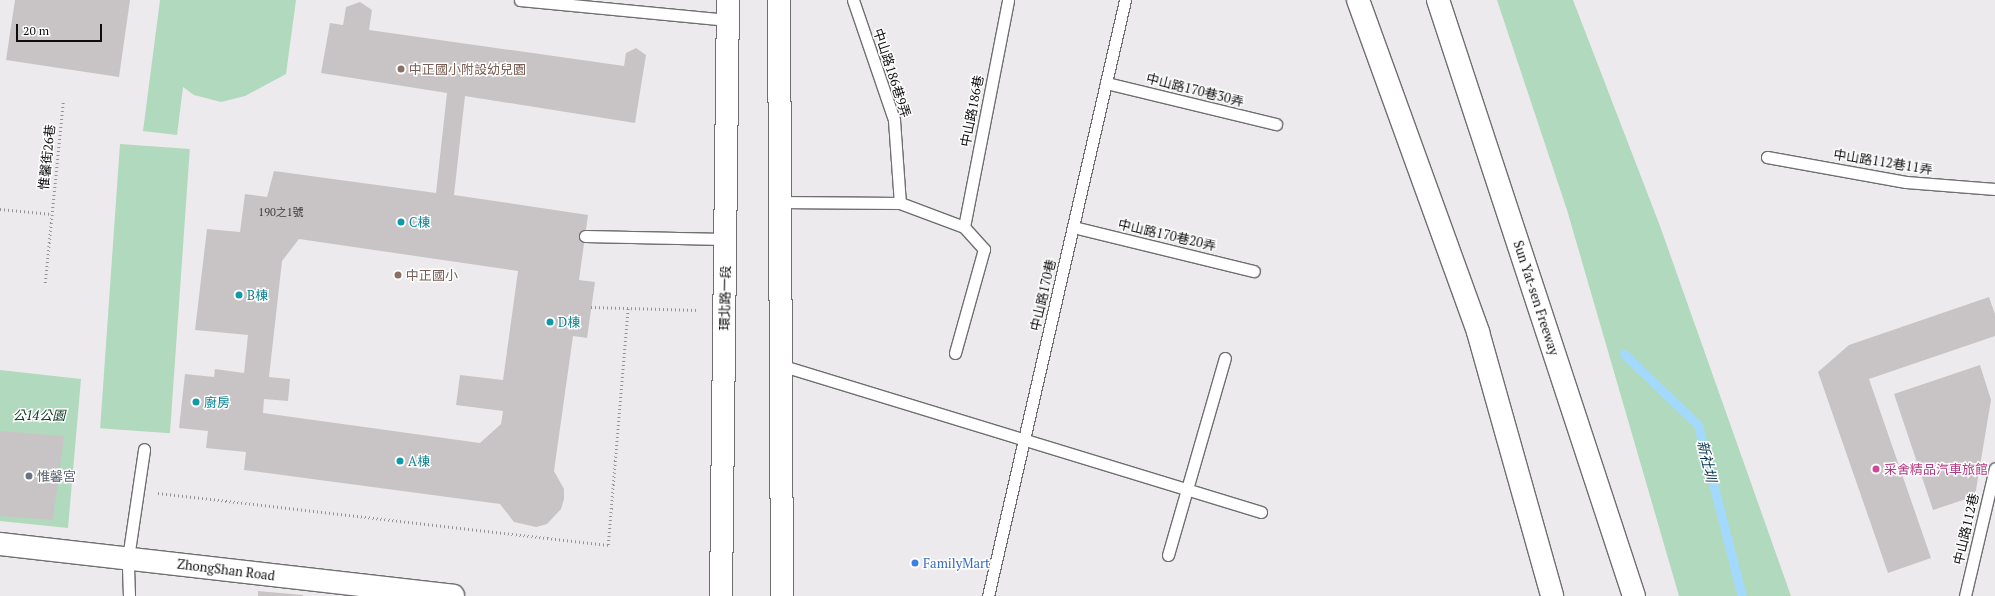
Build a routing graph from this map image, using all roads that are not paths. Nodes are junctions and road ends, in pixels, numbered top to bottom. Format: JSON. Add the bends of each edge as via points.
{"nodes":[{"id":1,"x":520,"y":0,"type":"edge"},
{"id":2,"x":779,"y":0,"type":"edge"},
{"id":3,"x":853,"y":0,"type":"edge"},
{"id":4,"x":1008,"y":0,"type":"edge"},
{"id":5,"x":1125,"y":0,"type":"edge"},
{"id":6,"x":1358,"y":0,"type":"edge"},
{"id":7,"x":1438,"y":0,"type":"edge"},
{"id":8,"x":728,"y":10,"type":"edge"},
{"id":9,"x":1106,"y":83,"type":"junction"},
{"id":10,"x":1276,"y":124,"type":"dead end"},
{"id":11,"x":1767,"y":157,"type":"dead end"},
{"id":12,"x":1995,"y":189,"type":"edge"},
{"id":13,"x":778,"y":202,"type":"junction"},
{"id":14,"x":900,"y":203,"type":"junction"},
{"id":15,"x":964,"y":227,"type":"junction"},
{"id":16,"x":1073,"y":227,"type":"junction"},
{"id":17,"x":585,"y":236,"type":"dead end"},
{"id":18,"x":725,"y":240,"type":"junction"},
{"id":19,"x":1254,"y":271,"type":"dead end"},
{"id":20,"x":955,"y":353,"type":"dead end"},
{"id":21,"x":1225,"y":358,"type":"dead end"},
{"id":22,"x":780,"y":365,"type":"junction"},
{"id":23,"x":1024,"y":440,"type":"junction"},
{"id":24,"x":144,"y":449,"type":"dead end"},
{"id":25,"x":1995,"y":468,"type":"edge"},
{"id":26,"x":1187,"y":489,"type":"junction"},
{"id":27,"x":1261,"y":512,"type":"dead end"},
{"id":28,"x":0,"y":544,"type":"edge"},
{"id":29,"x":1168,"y":555,"type":"dead end"},
{"id":30,"x":128,"y":558,"type":"junction"},
{"id":31,"x":129,"y":596,"type":"edge"},
{"id":32,"x":453,"y":596,"type":"edge"},
{"id":33,"x":721,"y":596,"type":"edge"},
{"id":34,"x":782,"y":596,"type":"edge"},
{"id":35,"x":988,"y":596,"type":"edge"},
{"id":36,"x":1552,"y":596,"type":"edge"},
{"id":37,"x":1634,"y":596,"type":"edge"},
{"id":38,"x":1965,"y":596,"type":"edge"}],
"edges":[{"from":1,"to":8,"type":"lane"},
{"from":2,"to":13,"type":"main road"},
{"from":3,"to":14,"type":"lane","name":"中山路186巷9弄","via":[[894,120]]},
{"from":4,"to":15,"type":"lane","name":"中山路186巷"},
{"from":5,"to":9,"type":"lane","name":"中山路170巷"},
{"from":6,"to":36,"type":"main road","via":[[1478,332]]},
{"from":7,"to":37,"type":"main road","name":"Sun Yat-sen Freeway"},
{"from":8,"to":18,"type":"main road","name":"環北路一段"},
{"from":9,"to":10,"type":"lane","name":"中山路170巷30弄"},
{"from":9,"to":16,"type":"lane","name":"中山路170巷"},
{"from":11,"to":12,"type":"lane","name":"中山路112巷11弄","via":[[1906,182]]},
{"from":13,"to":14,"type":"lane"},
{"from":13,"to":22,"type":"main road"},
{"from":14,"to":15,"type":"lane"},
{"from":15,"to":20,"type":"lane","via":[[984,249]]},
{"from":16,"to":19,"type":"lane","name":"中山路170巷20弄"},
{"from":16,"to":23,"type":"lane","name":"中山路170巷"},
{"from":17,"to":18,"type":"lane"},
{"from":18,"to":33,"type":"main road","name":"環北路一段"},
{"from":21,"to":26,"type":"lane"},
{"from":22,"to":23,"type":"lane"},
{"from":22,"to":34,"type":"main road"},
{"from":23,"to":26,"type":"lane"},
{"from":23,"to":35,"type":"lane","name":"中山路170巷"},
{"from":24,"to":30,"type":"lane"},
{"from":25,"to":38,"type":"lane","name":"中山路112巷"},
{"from":26,"to":27,"type":"lane"},
{"from":26,"to":29,"type":"lane"},
{"from":28,"to":30,"type":"main road","name":"ZhongShan Road"},
{"from":30,"to":31,"type":"lane"},
{"from":30,"to":32,"type":"main road","name":"ZhongShan Road"}]}
